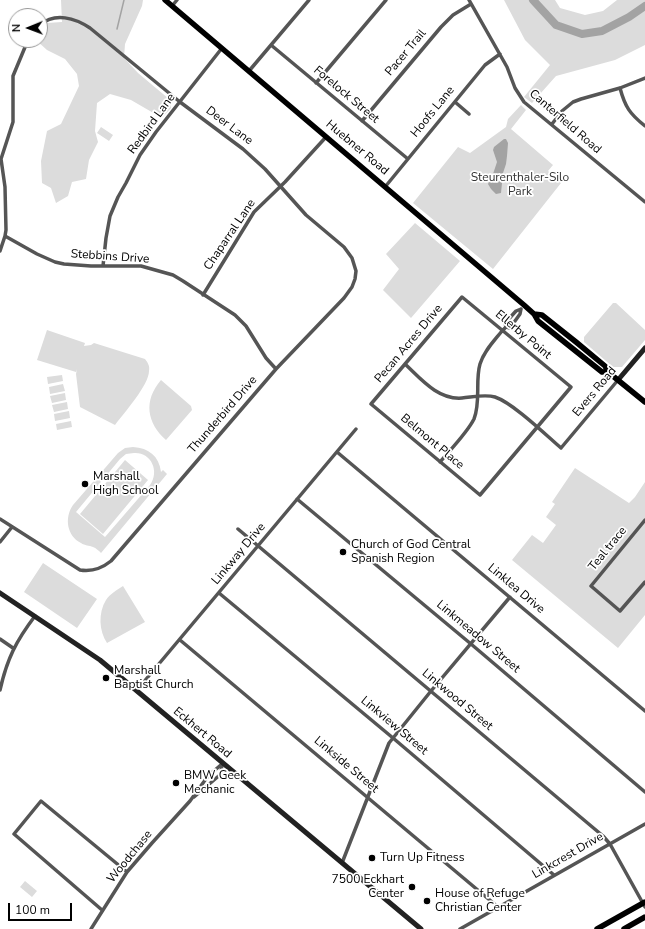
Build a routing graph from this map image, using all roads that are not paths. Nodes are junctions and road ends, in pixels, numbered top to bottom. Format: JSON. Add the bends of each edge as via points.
{"nodes":[{"id":1,"x":165,"y":0,"type":"edge"},
{"id":2,"x":177,"y":0,"type":"edge"},
{"id":3,"x":309,"y":0,"type":"edge"},
{"id":4,"x":386,"y":0,"type":"edge"},
{"id":5,"x":470,"y":2,"type":"edge"},
{"id":6,"x":172,"y":6,"type":"junction"},
{"id":7,"x":48,"y":21,"type":"edge"},
{"id":8,"x":271,"y":46,"type":"junction"},
{"id":9,"x":25,"y":48,"type":"edge"},
{"id":10,"x":222,"y":48,"type":"junction"},
{"id":11,"x":500,"y":54,"type":"junction"},
{"id":12,"x":249,"y":71,"type":"junction"},
{"id":13,"x":645,"y":78,"type":"edge"},
{"id":14,"x":316,"y":83,"type":"junction"},
{"id":15,"x":620,"y":88,"type":"junction"},
{"id":16,"x":180,"y":102,"type":"junction"},
{"id":17,"x":455,"y":102,"type":"junction"},
{"id":18,"x":469,"y":114,"type":"dead end"},
{"id":19,"x":362,"y":121,"type":"junction"},
{"id":20,"x":552,"y":124,"type":"junction"},
{"id":21,"x":645,"y":126,"type":"edge"},
{"id":22,"x":326,"y":136,"type":"junction"},
{"id":23,"x":408,"y":159,"type":"junction"},
{"id":24,"x":281,"y":186,"type":"junction"},
{"id":25,"x":385,"y":187,"type":"junction"},
{"id":26,"x":645,"y":202,"type":"edge"},
{"id":27,"x":5,"y":236,"type":"junction"},
{"id":28,"x":0,"y":251,"type":"edge"},
{"id":29,"x":355,"y":265,"type":"joint"},
{"id":30,"x":103,"y":266,"type":"junction"},
{"id":31,"x":203,"y":295,"type":"junction"},
{"id":32,"x":462,"y":297,"type":"joint"},
{"id":33,"x":522,"y":307,"type":"junction"},
{"id":34,"x":502,"y":331,"type":"junction"},
{"id":35,"x":645,"y":348,"type":"edge"},
{"id":36,"x":406,"y":364,"type":"junction"},
{"id":37,"x":276,"y":368,"type":"junction"},
{"id":38,"x":618,"y":380,"type":"junction"},
{"id":39,"x":477,"y":396,"type":"junction"},
{"id":40,"x":645,"y":402,"type":"edge"},
{"id":41,"x":371,"y":404,"type":"joint"},
{"id":42,"x":537,"y":428,"type":"junction"},
{"id":43,"x":356,"y":430,"type":"dead end"},
{"id":44,"x":337,"y":452,"type":"junction"},
{"id":45,"x":440,"y":462,"type":"junction"},
{"id":46,"x":297,"y":499,"type":"junction"},
{"id":47,"x":0,"y":519,"type":"edge"},
{"id":48,"x":645,"y":520,"type":"edge"},
{"id":49,"x":12,"y":527,"type":"junction"},
{"id":50,"x":238,"y":529,"type":"dead end"},
{"id":51,"x":0,"y":542,"type":"edge"},
{"id":52,"x":258,"y":546,"type":"junction"},
{"id":53,"x":645,"y":582,"type":"edge"},
{"id":54,"x":0,"y":593,"type":"edge"},
{"id":55,"x":219,"y":593,"type":"junction"},
{"id":56,"x":510,"y":598,"type":"junction"},
{"id":57,"x":35,"y":616,"type":"junction"},
{"id":58,"x":0,"y":639,"type":"edge"},
{"id":59,"x":180,"y":640,"type":"junction"},
{"id":60,"x":471,"y":644,"type":"junction"},
{"id":61,"x":14,"y":648,"type":"junction"},
{"id":62,"x":0,"y":690,"type":"edge"},
{"id":63,"x":137,"y":690,"type":"junction"},
{"id":64,"x":431,"y":691,"type":"junction"},
{"id":65,"x":645,"y":711,"type":"edge"},
{"id":66,"x":393,"y":738,"type":"junction"},
{"id":67,"x":222,"y":764,"type":"junction"},
{"id":68,"x":645,"y":792,"type":"edge"},
{"id":69,"x":368,"y":797,"type":"junction"},
{"id":70,"x":190,"y":801,"type":"junction"},
{"id":71,"x":645,"y":824,"type":"edge"},
{"id":72,"x":610,"y":844,"type":"junction"},
{"id":73,"x":342,"y":863,"type":"junction"},
{"id":74,"x":127,"y":872,"type":"junction"},
{"id":75,"x":554,"y":875,"type":"junction"},
{"id":76,"x":644,"y":904,"type":"edge"},
{"id":77,"x":498,"y":907,"type":"junction"},
{"id":78,"x":102,"y":910,"type":"junction"},
{"id":79,"x":645,"y":917,"type":"edge"},
{"id":80,"x":90,"y":929,"type":"edge"},
{"id":81,"x":421,"y":929,"type":"edge"},
{"id":82,"x":460,"y":929,"type":"edge"},
{"id":83,"x":597,"y":929,"type":"edge"},
{"id":84,"x":624,"y":929,"type":"edge"}],
"edges":[{"from":1,"to":6,"type":"main road","name":"Huebner Road"},
{"from":2,"to":6,"type":"street"},
{"from":3,"to":8,"type":"street"},
{"from":4,"to":14,"type":"street"},
{"from":5,"to":11,"type":"street","name":"Canterfield Road"},
{"from":5,"to":19,"type":"street","name":"Pacer Trail","via":[[441,27]]},
{"from":6,"to":10,"type":"main road","name":"Huebner Road"},
{"from":7,"to":16,"type":"street","name":"Deer Lane","via":[[57,18],[75,20],[90,28]]},
{"from":8,"to":12,"type":"street"},
{"from":8,"to":14,"type":"street","name":"Forelock Street"},
{"from":9,"to":27,"type":"street","via":[[13,76],[13,122],[1,159],[5,187]]},
{"from":10,"to":12,"type":"main road","name":"Huebner Road"},
{"from":10,"to":16,"type":"street","name":"Redbird Lane"},
{"from":11,"to":17,"type":"street","name":"Hoofs Lane","via":[[485,65]]},
{"from":11,"to":20,"type":"street","name":"Canterfield Road","via":[[521,98]]},
{"from":12,"to":22,"type":"main road","name":"Huebner Road"},
{"from":13,"to":15,"type":"street"},
{"from":14,"to":19,"type":"street","name":"Forelock Street"},
{"from":15,"to":20,"type":"street","via":[[573,102]]},
{"from":15,"to":21,"type":"street","via":[[629,111]]},
{"from":16,"to":24,"type":"street","name":"Deer Lane","via":[[257,161]]},
{"from":16,"to":30,"type":"street","name":"Redbird Lane","via":[[147,144],[118,196],[107,230]]},
{"from":17,"to":18,"type":"street"},
{"from":17,"to":23,"type":"street","name":"Hoofs Lane"},
{"from":19,"to":23,"type":"street","name":"Forelock Street"},
{"from":20,"to":26,"type":"street","name":"Canterfield Road"},
{"from":22,"to":24,"type":"street","name":"Chaparral Lane"},
{"from":22,"to":25,"type":"main road","name":"Huebner Road"},
{"from":23,"to":25,"type":"street","name":"Hoofs Lane"},
{"from":24,"to":29,"type":"street","name":"Deer Lane","via":[[306,215],[344,247]]},
{"from":24,"to":31,"type":"street","name":"Chaparral Lane","via":[[254,212]]},
{"from":25,"to":33,"type":"main road","name":"Huebner Road"},
{"from":27,"to":28,"type":"street"},
{"from":27,"to":30,"type":"street","name":"Stebbins Drive","via":[[55,262]]},
{"from":29,"to":37,"type":"street","name":"Thunderbird Drive","via":[[355,279],[343,299]]},
{"from":30,"to":31,"type":"street","name":"Stebbins Drive","via":[[141,266],[167,273],[181,279]]},
{"from":31,"to":37,"type":"street","name":"Stebbins Drive","via":[[243,322],[266,358]]},
{"from":32,"to":34,"type":"street","name":"Ellerby Point"},
{"from":32,"to":36,"type":"street","name":"Pecan Acres Drive"},
{"from":33,"to":34,"type":"street","via":[[505,323],[506,327]]},
{"from":33,"to":38,"type":"main road","name":"Huebner Road","via":[[534,314],[542,315],[605,366]]},
{"from":34,"to":39,"type":"street","via":[[480,363]]},
{"from":34,"to":42,"type":"street","name":"Ellerby Point","via":[[571,388]]},
{"from":35,"to":38,"type":"main road","name":"Evers Road"},
{"from":36,"to":39,"type":"street","via":[[426,384],[444,396]]},
{"from":36,"to":41,"type":"street","name":"Pecan Acres Drive"},
{"from":37,"to":49,"type":"street","name":"Thunderbird Drive","via":[[111,562],[102,568],[80,570]]},
{"from":38,"to":40,"type":"main road","name":"Huebner Road"},
{"from":38,"to":42,"type":"street","name":"Evers Road","via":[[561,448]]},
{"from":39,"to":42,"type":"street","via":[[492,396],[504,400]]},
{"from":39,"to":45,"type":"street","via":[[475,415],[470,426]]},
{"from":41,"to":45,"type":"street","name":"Belmont Place"},
{"from":42,"to":45,"type":"street","name":"Belmont Place","via":[[480,495]]},
{"from":43,"to":44,"type":"street","name":"Linkway Drive"},
{"from":44,"to":46,"type":"street","name":"Linkway Drive"},
{"from":44,"to":56,"type":"street","name":"Linklea Drive"},
{"from":46,"to":52,"type":"street","name":"Linkway Drive"},
{"from":46,"to":60,"type":"street","name":"Linkmeadow Street"},
{"from":47,"to":49,"type":"street"},
{"from":48,"to":53,"type":"street","name":"Teal trace","via":[[591,586],[620,611]]},
{"from":49,"to":51,"type":"street"},
{"from":50,"to":52,"type":"street","name":"Linkwood Street"},
{"from":52,"to":55,"type":"street","name":"Linkway Drive"},
{"from":52,"to":64,"type":"street","name":"Linkwood Street"},
{"from":54,"to":57,"type":"main road","name":"Eckhert Road"},
{"from":55,"to":59,"type":"street","name":"Linkway Drive"},
{"from":55,"to":66,"type":"street","name":"Linkview Street"},
{"from":56,"to":60,"type":"street"},
{"from":56,"to":65,"type":"street","name":"Linklea Drive"},
{"from":57,"to":61,"type":"street"},
{"from":57,"to":63,"type":"main road","name":"Eckhert Road","via":[[100,660]]},
{"from":58,"to":61,"type":"street"},
{"from":59,"to":63,"type":"street","name":"Linkway Drive"},
{"from":59,"to":69,"type":"street","name":"Linkside Street"},
{"from":60,"to":64,"type":"street"},
{"from":60,"to":68,"type":"street","name":"Linkmeadow Street"},
{"from":61,"to":62,"type":"street"},
{"from":63,"to":67,"type":"main road","name":"Eckhert Road"},
{"from":64,"to":66,"type":"street"},
{"from":64,"to":72,"type":"street","name":"Linkwood Street"},
{"from":66,"to":69,"type":"street","via":[[389,742]]},
{"from":66,"to":75,"type":"street","name":"Linkview Street"},
{"from":67,"to":70,"type":"street","name":"Woodchase","via":[[208,776]]},
{"from":67,"to":70,"type":"street","name":"Woodchase","via":[[221,774]]},
{"from":67,"to":73,"type":"main road","name":"Eckhert Road"},
{"from":69,"to":73,"type":"street"},
{"from":69,"to":77,"type":"street","name":"Linkside Street"},
{"from":70,"to":74,"type":"street","name":"Woodchase"},
{"from":71,"to":72,"type":"street","name":"Linkcrest Drive"},
{"from":72,"to":75,"type":"street","name":"Linkcrest Drive"},
{"from":72,"to":76,"type":"street","name":"Linkwood Street"},
{"from":73,"to":81,"type":"main road","name":"Eckhert Road"},
{"from":74,"to":78,"type":"street","name":"Woodchase"},
{"from":74,"to":78,"type":"street","via":[[41,801],[14,834]]},
{"from":75,"to":77,"type":"street","name":"Linkcrest Drive"},
{"from":76,"to":83,"type":"main road"},
{"from":77,"to":82,"type":"street","name":"Linkcrest Drive"},
{"from":78,"to":80,"type":"street","name":"Woodchase"},
{"from":79,"to":84,"type":"main road"}]}
